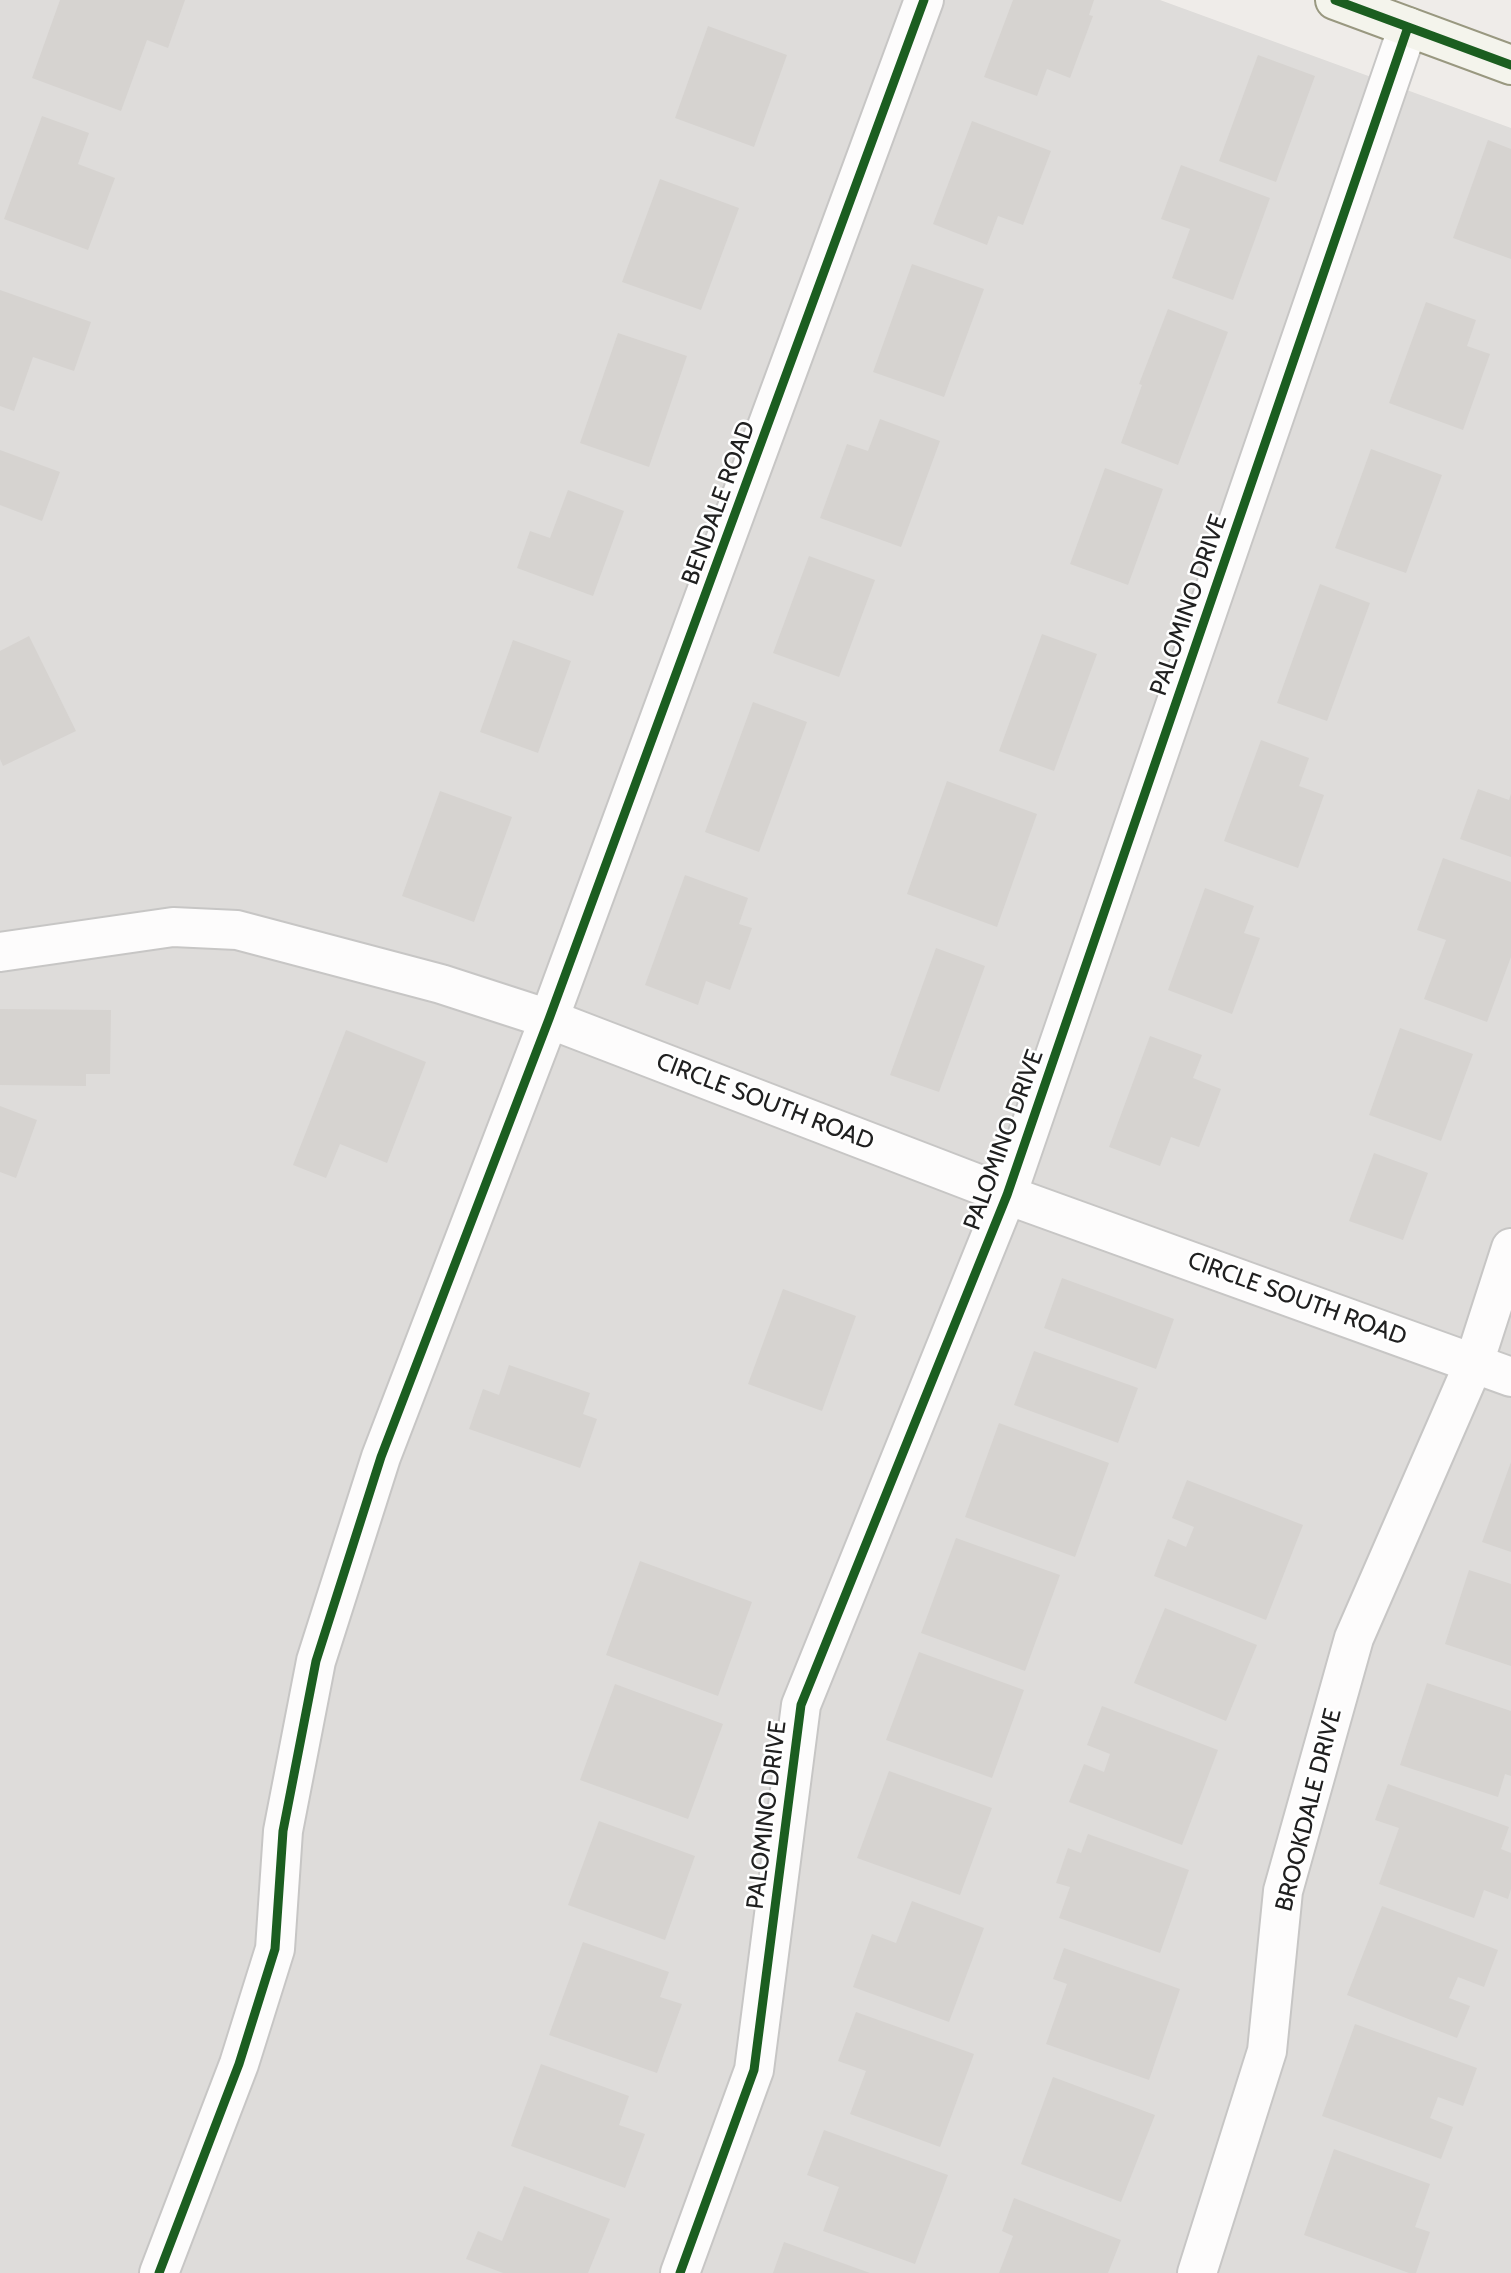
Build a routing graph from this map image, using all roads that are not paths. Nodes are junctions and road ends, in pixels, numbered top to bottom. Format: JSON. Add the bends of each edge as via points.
{"nodes":[{"id":1,"x":925,"y":0,"type":"edge"},
{"id":2,"x":1335,"y":0,"type":"edge"},
{"id":3,"x":1408,"y":27,"type":"junction"},
{"id":4,"x":1511,"y":65,"type":"edge"},
{"id":5,"x":0,"y":952,"type":"edge"},
{"id":6,"x":549,"y":1019,"type":"junction"},
{"id":7,"x":1007,"y":1195,"type":"junction"},
{"id":8,"x":1511,"y":1248,"type":"edge"},
{"id":9,"x":1474,"y":1363,"type":"junction"},
{"id":10,"x":1511,"y":1377,"type":"edge"},
{"id":11,"x":159,"y":2273,"type":"edge"},
{"id":12,"x":680,"y":2273,"type":"edge"},
{"id":13,"x":1197,"y":2273,"type":"edge"}],
"edges":[{"from":1,"to":6,"type":"street","name":"BENDALE ROAD"},
{"from":2,"to":3,"type":"street"},
{"from":3,"to":4,"type":"street"},
{"from":3,"to":7,"type":"street","name":"PALOMINO DRIVE"},
{"from":5,"to":6,"type":"street","name":"CIRCLE SOUTH ROAD","via":[[173,927],[237,930],[441,984]]},
{"from":6,"to":7,"type":"street","name":"CIRCLE SOUTH ROAD"},
{"from":6,"to":11,"type":"street","name":"BENDALE ROAD","via":[[381,1457],[316,1661],[283,1830],[275,1949],[240,2064]]},
{"from":7,"to":9,"type":"street","name":"CIRCLE SOUTH ROAD"},
{"from":7,"to":12,"type":"street","name":"PALOMINO DRIVE","via":[[801,1705],[754,2070]]},
{"from":8,"to":9,"type":"street","name":"BROOKDALE DRIVE"},
{"from":9,"to":10,"type":"street","name":"CIRCLE SOUTH ROAD"},
{"from":9,"to":13,"type":"street","name":"BROOKDALE DRIVE","via":[[1354,1638],[1283,1891],[1267,2051]]}]}
